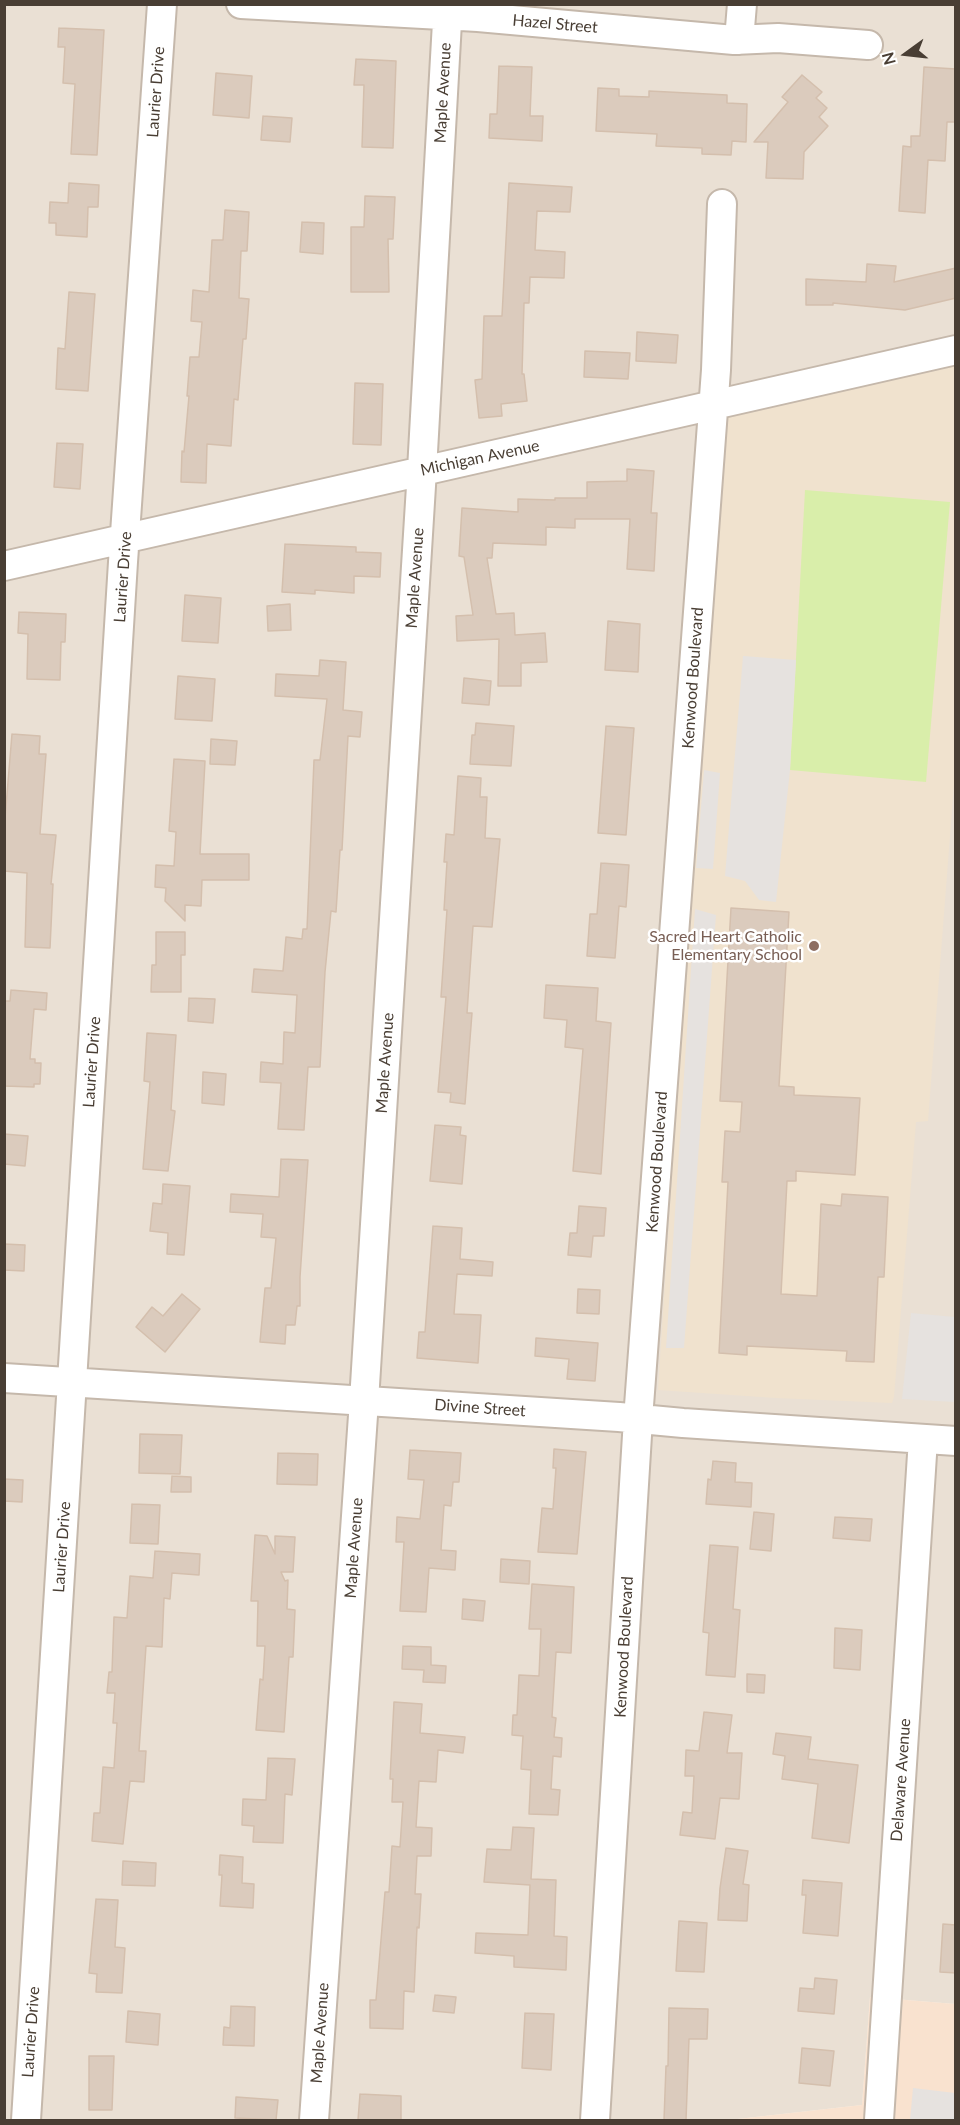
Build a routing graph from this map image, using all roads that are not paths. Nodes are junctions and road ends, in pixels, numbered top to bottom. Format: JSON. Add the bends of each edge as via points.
{"nodes":[{"id":1,"x":162,"y":4,"type":"edge"},
{"id":2,"x":241,"y":4,"type":"edge"},
{"id":3,"x":742,"y":4,"type":"edge"},
{"id":4,"x":448,"y":11,"type":"edge"},
{"id":5,"x":739,"y":40,"type":"junction"},
{"id":6,"x":868,"y":45,"type":"dead end"},
{"id":7,"x":722,"y":204,"type":"dead end"},
{"id":8,"x":956,"y":350,"type":"edge"},
{"id":9,"x":713,"y":406,"type":"junction"},
{"id":10,"x":422,"y":470,"type":"junction"},
{"id":11,"x":125,"y":539,"type":"junction"},
{"id":12,"x":4,"y":566,"type":"edge"},
{"id":13,"x":4,"y":1378,"type":"edge"},
{"id":14,"x":72,"y":1383,"type":"junction"},
{"id":15,"x":364,"y":1401,"type":"junction"},
{"id":16,"x":638,"y":1419,"type":"junction"},
{"id":17,"x":923,"y":1439,"type":"junction"},
{"id":18,"x":956,"y":1441,"type":"edge"},
{"id":19,"x":879,"y":2120,"type":"edge"},
{"id":20,"x":26,"y":2121,"type":"edge"},
{"id":21,"x":314,"y":2121,"type":"edge"},
{"id":22,"x":595,"y":2121,"type":"edge"},
{"id":23,"x":892,"y":2121,"type":"edge"}],
"edges":[{"from":1,"to":11,"type":"street","name":"Laurier Drive"},
{"from":2,"to":4,"type":"street","name":"Hazel Street"},
{"from":3,"to":5,"type":"street"},
{"from":4,"to":5,"type":"street","name":"Hazel Street"},
{"from":4,"to":10,"type":"street","name":"Maple Avenue"},
{"from":5,"to":6,"type":"street","name":"Hazel Street","via":[[778,38]]},
{"from":7,"to":9,"type":"street","name":"Kenwood Boulevard"},
{"from":8,"to":9,"type":"street","name":"Michigan Avenue"},
{"from":9,"to":10,"type":"street","name":"Michigan Avenue"},
{"from":9,"to":16,"type":"street","name":"Kenwood Boulevard"},
{"from":10,"to":11,"type":"street","name":"Michigan Avenue"},
{"from":10,"to":15,"type":"street","name":"Maple Avenue"},
{"from":11,"to":12,"type":"street","name":"Michigan Avenue"},
{"from":11,"to":14,"type":"street","name":"Laurier Drive"},
{"from":13,"to":14,"type":"street","name":"Divine Street"},
{"from":14,"to":15,"type":"street","name":"Divine Street"},
{"from":14,"to":20,"type":"street","name":"Laurier Drive"},
{"from":15,"to":16,"type":"street","name":"Divine Street"},
{"from":15,"to":21,"type":"street","name":"Maple Avenue"},
{"from":16,"to":17,"type":"street","name":"Divine Street"},
{"from":16,"to":22,"type":"street","name":"Kenwood Boulevard"},
{"from":17,"to":18,"type":"street","name":"Divine Street"},
{"from":17,"to":19,"type":"street","name":"Delaware Avenue"},
{"from":19,"to":23,"type":"street"}]}
